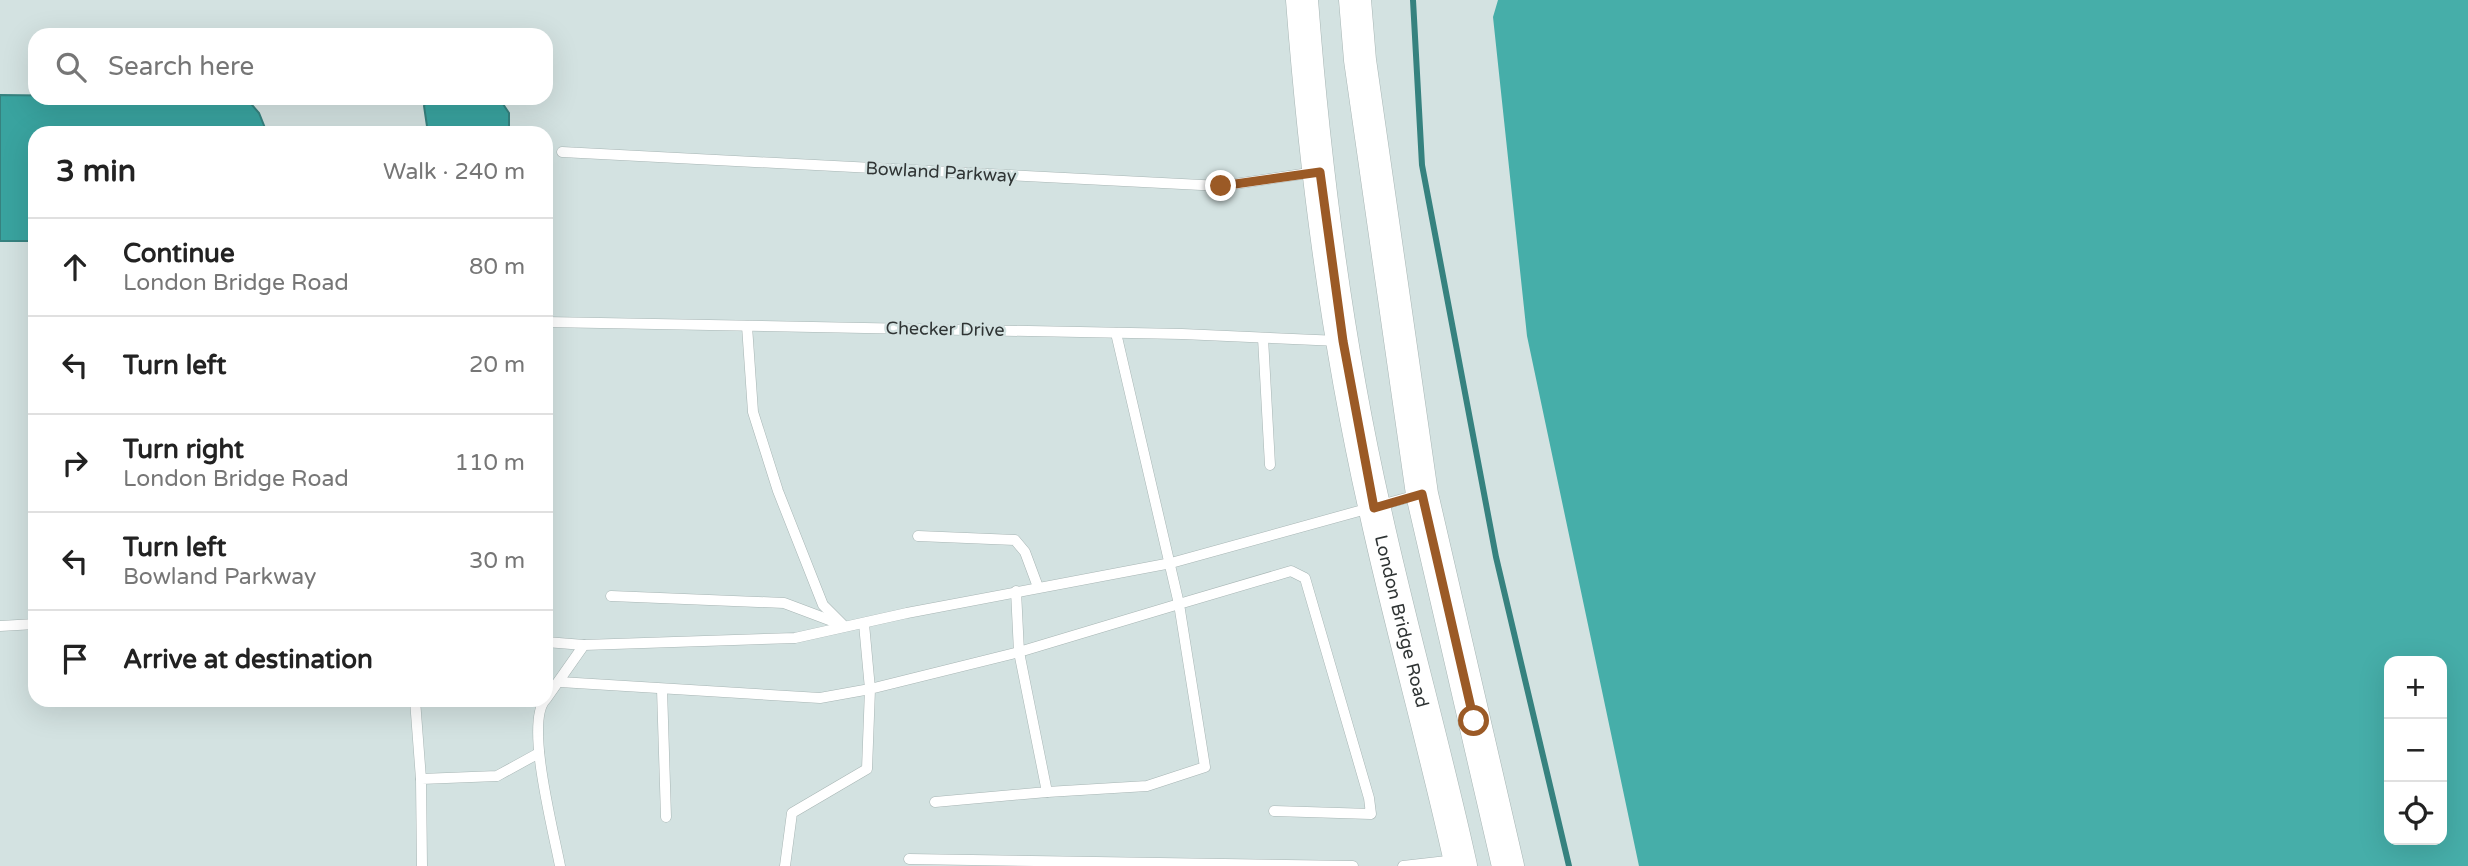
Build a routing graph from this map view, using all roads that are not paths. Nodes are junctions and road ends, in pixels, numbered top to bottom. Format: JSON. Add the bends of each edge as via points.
{"nodes":[{"id":1,"x":1302,"y":0,"type":"edge"},
{"id":2,"x":1355,"y":0,"type":"edge"},
{"id":3,"x":562,"y":152,"type":"dead end"},
{"id":4,"x":1320,"y":172,"type":"junction"},
{"id":5,"x":553,"y":322,"type":"edge"},
{"id":6,"x":747,"y":326,"type":"junction"},
{"id":7,"x":1116,"y":333,"type":"junction"},
{"id":8,"x":1263,"y":338,"type":"junction"},
{"id":9,"x":1343,"y":341,"type":"junction"},
{"id":10,"x":1270,"y":465,"type":"dead end"},
{"id":11,"x":1422,"y":494,"type":"junction"},
{"id":12,"x":1374,"y":508,"type":"junction"},
{"id":13,"x":918,"y":536,"type":"dead end"},
{"id":14,"x":1171,"y":563,"type":"junction"},
{"id":15,"x":1038,"y":587,"type":"junction"},
{"id":16,"x":1016,"y":591,"type":"junction"},
{"id":17,"x":611,"y":596,"type":"dead end"},
{"id":18,"x":1180,"y":604,"type":"junction"},
{"id":19,"x":28,"y":624,"type":"edge"},
{"id":20,"x":864,"y":624,"type":"junction"},
{"id":21,"x":0,"y":626,"type":"edge"},
{"id":22,"x":844,"y":626,"type":"junction"},
{"id":23,"x":553,"y":643,"type":"edge"},
{"id":24,"x":584,"y":645,"type":"junction"},
{"id":25,"x":1019,"y":652,"type":"junction"},
{"id":26,"x":560,"y":682,"type":"junction"},
{"id":27,"x":662,"y":689,"type":"junction"},
{"id":28,"x":870,"y":689,"type":"junction"},
{"id":29,"x":553,"y":690,"type":"edge"},
{"id":30,"x":416,"y":707,"type":"edge"},
{"id":31,"x":539,"y":707,"type":"edge"},
{"id":32,"x":538,"y":753,"type":"junction"},
{"id":33,"x":421,"y":779,"type":"junction"},
{"id":34,"x":1047,"y":792,"type":"junction"},
{"id":35,"x":935,"y":802,"type":"dead end"},
{"id":36,"x":1274,"y":811,"type":"dead end"},
{"id":37,"x":666,"y":817,"type":"dead end"},
{"id":38,"x":909,"y":859,"type":"dead end"},
{"id":39,"x":1460,"y":863,"type":"edge"},
{"id":40,"x":422,"y":866,"type":"edge"},
{"id":41,"x":560,"y":866,"type":"edge"},
{"id":42,"x":785,"y":866,"type":"edge"},
{"id":43,"x":1353,"y":866,"type":"edge"},
{"id":44,"x":1403,"y":866,"type":"edge"},
{"id":45,"x":1508,"y":866,"type":"edge"}],
"edges":[{"from":1,"to":4,"type":"main road","name":"London Bridge Road"},
{"from":2,"to":11,"type":"main road"},
{"from":3,"to":4,"type":"lane","name":"Bowland Parkway","via":[[1221,186]]},
{"from":4,"to":9,"type":"main road","name":"London Bridge Road"},
{"from":5,"to":6,"type":"lane","name":"Checker Drive"},
{"from":6,"to":7,"type":"lane","name":"Checker Drive"},
{"from":6,"to":22,"type":"lane","via":[[753,412],[778,491],[823,605]]},
{"from":7,"to":8,"type":"lane","name":"Checker Drive"},
{"from":7,"to":14,"type":"lane"},
{"from":8,"to":9,"type":"lane","name":"Checker Drive"},
{"from":8,"to":10,"type":"lane"},
{"from":9,"to":12,"type":"main road","name":"London Bridge Road"},
{"from":11,"to":12,"type":"lane"},
{"from":11,"to":45,"type":"main road"},
{"from":12,"to":14,"type":"lane"},
{"from":12,"to":39,"type":"main road","name":"London Bridge Road"},
{"from":13,"to":15,"type":"lane","via":[[1015,540],[1025,552]]},
{"from":14,"to":15,"type":"lane"},
{"from":14,"to":18,"type":"lane"},
{"from":15,"to":16,"type":"lane"},
{"from":16,"to":20,"type":"lane"},
{"from":16,"to":25,"type":"lane"},
{"from":17,"to":22,"type":"lane","via":[[784,603]]},
{"from":18,"to":25,"type":"lane"},
{"from":18,"to":34,"type":"lane","via":[[1205,768],[1147,786]]},
{"from":18,"to":36,"type":"lane","via":[[1291,571],[1305,578],[1371,814]]},
{"from":19,"to":21,"type":"lane"},
{"from":20,"to":22,"type":"lane"},
{"from":20,"to":28,"type":"lane"},
{"from":22,"to":24,"type":"lane","via":[[795,638]]},
{"from":23,"to":24,"type":"lane"},
{"from":24,"to":26,"type":"lane"},
{"from":25,"to":28,"type":"lane"},
{"from":25,"to":34,"type":"lane"},
{"from":26,"to":27,"type":"lane"},
{"from":26,"to":29,"type":"lane"},
{"from":27,"to":28,"type":"lane","via":[[820,698]]},
{"from":27,"to":37,"type":"lane"},
{"from":28,"to":42,"type":"lane","via":[[867,769],[792,813]]},
{"from":30,"to":33,"type":"lane"},
{"from":31,"to":32,"type":"lane"},
{"from":32,"to":33,"type":"lane","via":[[497,776]]},
{"from":32,"to":41,"type":"lane"},
{"from":33,"to":40,"type":"lane"},
{"from":34,"to":35,"type":"lane"},
{"from":38,"to":43,"type":"lane"},
{"from":39,"to":44,"type":"lane"}]}
